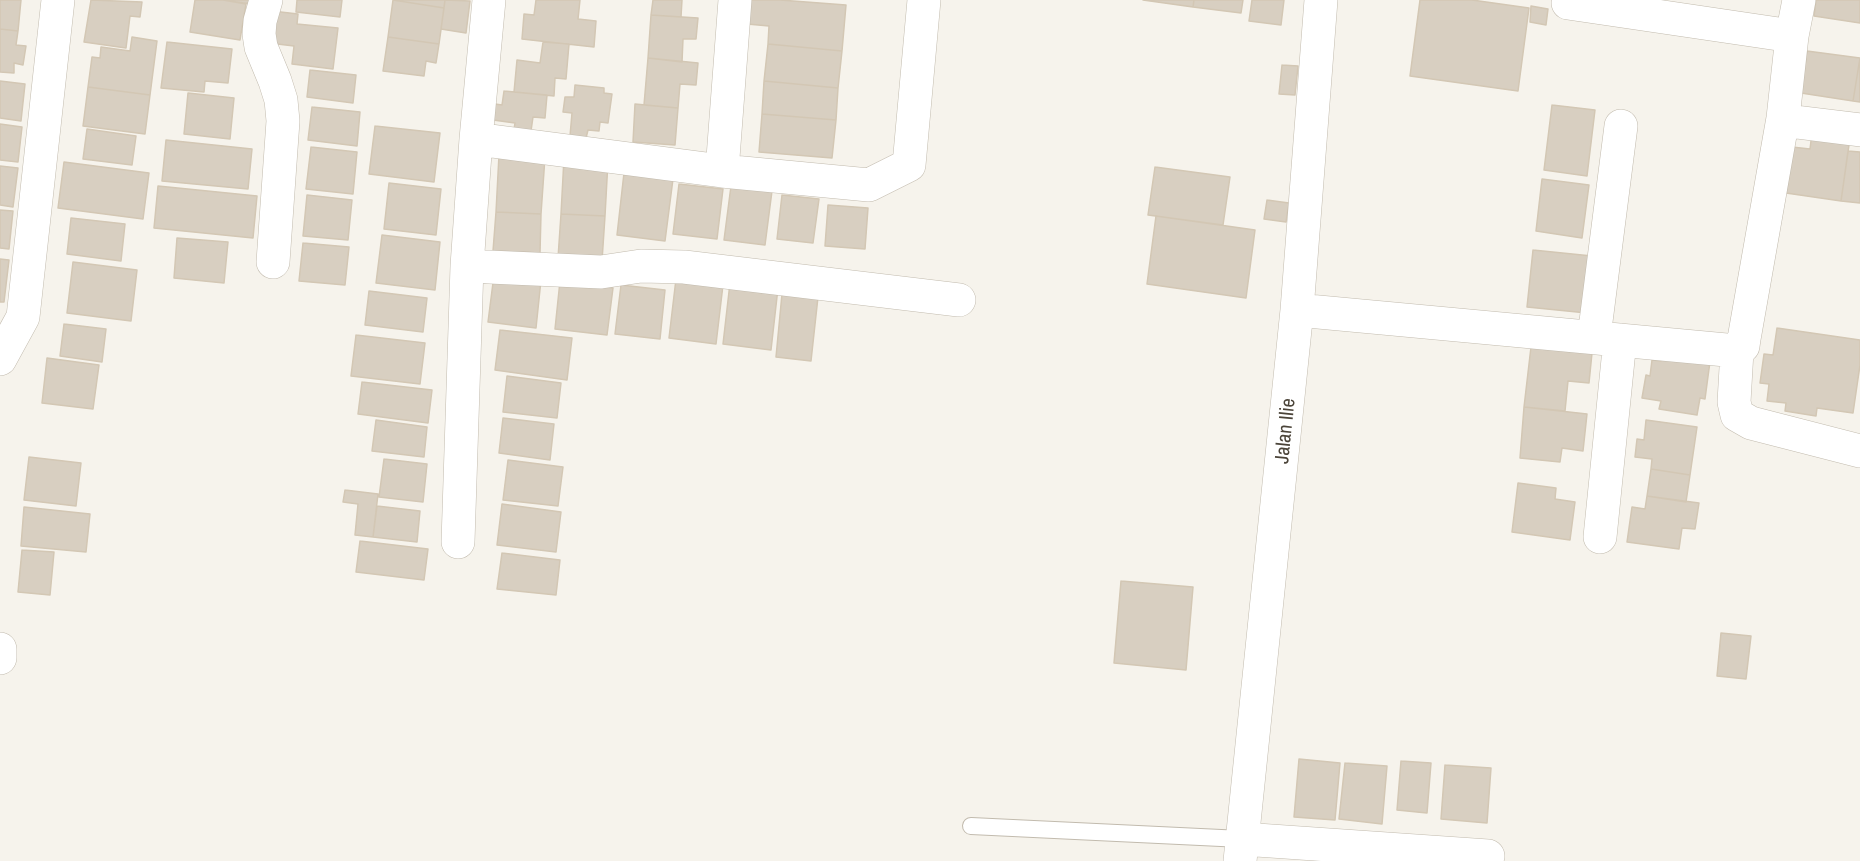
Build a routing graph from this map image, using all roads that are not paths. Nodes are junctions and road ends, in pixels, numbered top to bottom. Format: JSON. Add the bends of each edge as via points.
{"nodes":[{"id":1,"x":58,"y":0,"type":"edge"},
{"id":2,"x":266,"y":0,"type":"edge"},
{"id":3,"x":489,"y":0,"type":"edge"},
{"id":4,"x":735,"y":0,"type":"edge"},
{"id":5,"x":924,"y":0,"type":"edge"},
{"id":6,"x":1321,"y":0,"type":"edge"},
{"id":7,"x":1799,"y":0,"type":"edge"},
{"id":8,"x":1568,"y":3,"type":"dead end"},
{"id":9,"x":1792,"y":36,"type":"junction"},
{"id":10,"x":1783,"y":118,"type":"junction"},
{"id":11,"x":1621,"y":126,"type":"dead end"},
{"id":12,"x":1860,"y":130,"type":"edge"},
{"id":13,"x":476,"y":140,"type":"junction"},
{"id":14,"x":723,"y":171,"type":"junction"},
{"id":15,"x":273,"y":262,"type":"dead end"},
{"id":16,"x":467,"y":266,"type":"junction"},
{"id":17,"x":959,"y":300,"type":"dead end"},
{"id":18,"x":1297,"y":310,"type":"junction"},
{"id":19,"x":1607,"y":338,"type":"junction"},
{"id":20,"x":1737,"y":351,"type":"junction"},
{"id":21,"x":0,"y":359,"type":"edge"},
{"id":22,"x":1860,"y":451,"type":"edge"},
{"id":23,"x":1600,"y":537,"type":"dead end"},
{"id":24,"x":458,"y":542,"type":"dead end"},
{"id":25,"x":0,"y":649,"type":"edge"},
{"id":26,"x":0,"y":658,"type":"edge"},
{"id":27,"x":971,"y":826,"type":"dead end"},
{"id":28,"x":1241,"y":850,"type":"edge"},
{"id":29,"x":1488,"y":856,"type":"dead end"}],
"edges":[{"from":1,"to":21,"type":"street","via":[[23,317]]},
{"from":2,"to":15,"type":"street","via":[[259,34],[284,121]]},
{"from":3,"to":13,"type":"street"},
{"from":4,"to":14,"type":"street"},
{"from":5,"to":14,"type":"street","via":[[909,165],[869,184]]},
{"from":6,"to":18,"type":"street","name":"Jalan Ilie"},
{"from":7,"to":9,"type":"street"},
{"from":8,"to":9,"type":"street"},
{"from":9,"to":10,"type":"street"},
{"from":10,"to":12,"type":"street"},
{"from":10,"to":20,"type":"street","via":[[1743,346]]},
{"from":11,"to":19,"type":"street"},
{"from":13,"to":14,"type":"street"},
{"from":13,"to":16,"type":"street"},
{"from":16,"to":17,"type":"street","via":[[601,272],[641,266],[684,267]]},
{"from":16,"to":24,"type":"street"},
{"from":18,"to":19,"type":"street"},
{"from":18,"to":28,"type":"street","name":"Jalan Ilie"},
{"from":19,"to":20,"type":"street"},
{"from":19,"to":23,"type":"street"},
{"from":20,"to":22,"type":"street","via":[[1737,416]]},
{"from":25,"to":26,"type":"street"},
{"from":27,"to":28,"type":"lane"},
{"from":28,"to":29,"type":"street"}]}
